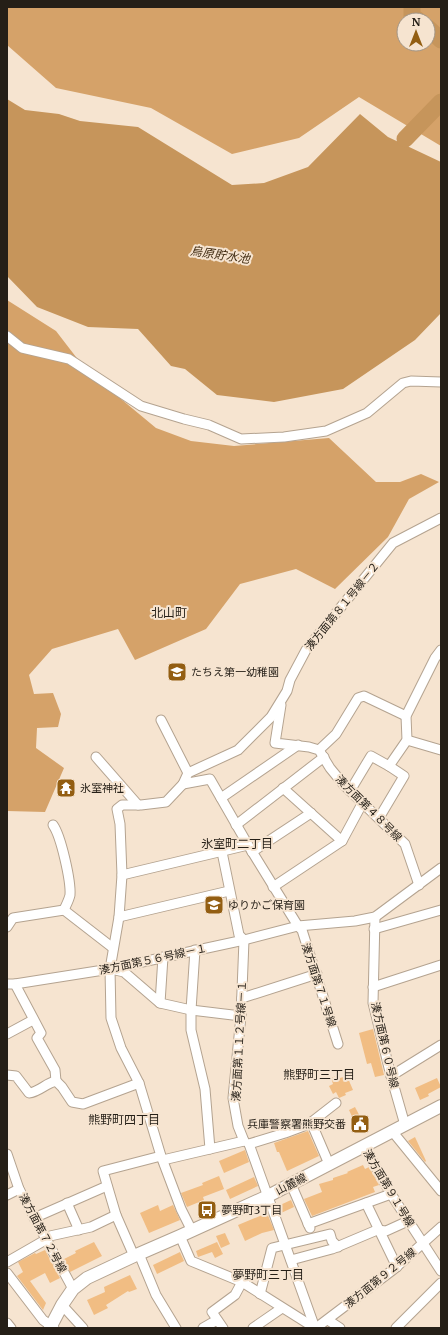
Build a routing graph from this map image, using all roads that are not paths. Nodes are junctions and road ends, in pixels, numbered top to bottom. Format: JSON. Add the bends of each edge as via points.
{"nodes":[{"id":1,"x":7,"y":336,"type":"edge"},
{"id":2,"x":441,"y":382,"type":"edge"},
{"id":3,"x":441,"y":518,"type":"edge"},
{"id":4,"x":441,"y":650,"type":"edge"},
{"id":5,"x":282,"y":699,"type":"junction"},
{"id":6,"x":406,"y":716,"type":"junction"},
{"id":7,"x":160,"y":720,"type":"dead end"},
{"id":8,"x":407,"y":740,"type":"junction"},
{"id":9,"x":298,"y":745,"type":"junction"},
{"id":10,"x":441,"y":750,"type":"edge"},
{"id":11,"x":322,"y":754,"type":"junction"},
{"id":12,"x":96,"y":757,"type":"dead end"},
{"id":13,"x":389,"y":766,"type":"junction"},
{"id":14,"x":188,"y":773,"type":"junction"},
{"id":15,"x":182,"y":784,"type":"junction"},
{"id":16,"x":283,"y":788,"type":"junction"},
{"id":17,"x":350,"y":791,"type":"junction"},
{"id":18,"x":221,"y":798,"type":"junction"},
{"id":19,"x":363,"y":802,"type":"junction"},
{"id":20,"x":138,"y":805,"type":"junction"},
{"id":21,"x":311,"y":813,"type":"junction"},
{"id":22,"x":379,"y":818,"type":"junction"},
{"id":23,"x":53,"y":825,"type":"dead end"},
{"id":24,"x":236,"y":825,"type":"junction"},
{"id":25,"x":342,"y":841,"type":"junction"},
{"id":26,"x":250,"y":848,"type":"junction"},
{"id":27,"x":222,"y":852,"type":"junction"},
{"id":28,"x":441,"y":868,"type":"edge"},
{"id":29,"x":122,"y":875,"type":"junction"},
{"id":30,"x":419,"y":885,"type":"junction"},
{"id":31,"x":273,"y":887,"type":"junction"},
{"id":32,"x":229,"y":891,"type":"junction"},
{"id":33,"x":64,"y":910,"type":"junction"},
{"id":34,"x":441,"y":910,"type":"edge"},
{"id":35,"x":119,"y":917,"type":"junction"},
{"id":36,"x":375,"y":917,"type":"junction"},
{"id":37,"x":298,"y":926,"type":"junction"},
{"id":38,"x":7,"y":927,"type":"edge"},
{"id":39,"x":374,"y":930,"type":"junction"},
{"id":40,"x":244,"y":940,"type":"junction"},
{"id":41,"x":113,"y":948,"type":"junction"},
{"id":42,"x":194,"y":950,"type":"junction"},
{"id":43,"x":163,"y":957,"type":"junction"},
{"id":44,"x":441,"y":965,"type":"edge"},
{"id":45,"x":110,"y":969,"type":"junction"},
{"id":46,"x":316,"y":974,"type":"junction"},
{"id":47,"x":9,"y":984,"type":"edge"},
{"id":48,"x":373,"y":986,"type":"junction"},
{"id":49,"x":242,"y":998,"type":"junction"},
{"id":50,"x":160,"y":1003,"type":"junction"},
{"id":51,"x":190,"y":1010,"type":"junction"},
{"id":52,"x":241,"y":1016,"type":"junction"},
{"id":53,"x":33,"y":1020,"type":"junction"},
{"id":54,"x":7,"y":1034,"type":"edge"},
{"id":55,"x":338,"y":1044,"type":"dead end"},
{"id":56,"x":441,"y":1045,"type":"edge"},
{"id":57,"x":7,"y":1075,"type":"edge"},
{"id":58,"x":391,"y":1076,"type":"junction"},
{"id":59,"x":56,"y":1081,"type":"junction"},
{"id":60,"x":139,"y":1083,"type":"junction"},
{"id":61,"x":336,"y":1103,"type":"dead end"},
{"id":62,"x":441,"y":1106,"type":"edge"},
{"id":63,"x":311,"y":1122,"type":"junction"},
{"id":64,"x":405,"y":1125,"type":"junction"},
{"id":65,"x":392,"y":1131,"type":"junction"},
{"id":66,"x":247,"y":1143,"type":"junction"},
{"id":67,"x":364,"y":1146,"type":"junction"},
{"id":68,"x":210,"y":1149,"type":"junction"},
{"id":69,"x":7,"y":1154,"type":"edge"},
{"id":70,"x":162,"y":1158,"type":"junction"},
{"id":71,"x":329,"y":1164,"type":"junction"},
{"id":72,"x":290,"y":1184,"type":"junction"},
{"id":73,"x":107,"y":1186,"type":"junction"},
{"id":74,"x":19,"y":1189,"type":"junction"},
{"id":75,"x":441,"y":1190,"type":"edge"},
{"id":76,"x":391,"y":1194,"type":"junction"},
{"id":77,"x":7,"y":1196,"type":"edge"},
{"id":78,"x":268,"y":1196,"type":"junction"},
{"id":79,"x":67,"y":1203,"type":"junction"},
{"id":80,"x":366,"y":1203,"type":"junction"},
{"id":81,"x":116,"y":1214,"type":"junction"},
{"id":82,"x":34,"y":1218,"type":"junction"},
{"id":83,"x":408,"y":1221,"type":"junction"},
{"id":84,"x":308,"y":1224,"type":"junction"},
{"id":85,"x":441,"y":1226,"type":"edge"},
{"id":86,"x":79,"y":1230,"type":"junction"},
{"id":87,"x":192,"y":1231,"type":"junction"},
{"id":88,"x":380,"y":1231,"type":"junction"},
{"id":89,"x":180,"y":1236,"type":"junction"},
{"id":90,"x":314,"y":1237,"type":"junction"},
{"id":91,"x":47,"y":1239,"type":"junction"},
{"id":92,"x":422,"y":1243,"type":"junction"},
{"id":93,"x":285,"y":1245,"type":"junction"},
{"id":94,"x":338,"y":1246,"type":"junction"},
{"id":95,"x":137,"y":1255,"type":"junction"},
{"id":96,"x":291,"y":1260,"type":"junction"},
{"id":97,"x":7,"y":1262,"type":"edge"},
{"id":98,"x":397,"y":1267,"type":"junction"},
{"id":99,"x":441,"y":1271,"type":"edge"},
{"id":100,"x":7,"y":1274,"type":"edge"},
{"id":101,"x":242,"y":1282,"type":"junction"},
{"id":102,"x":441,"y":1283,"type":"edge"},
{"id":103,"x":73,"y":1289,"type":"junction"},
{"id":104,"x":260,"y":1294,"type":"junction"},
{"id":105,"x":62,"y":1305,"type":"junction"},
{"id":106,"x":282,"y":1308,"type":"junction"},
{"id":107,"x":217,"y":1320,"type":"junction"},
{"id":108,"x":328,"y":1320,"type":"junction"},
{"id":109,"x":7,"y":1323,"type":"edge"},
{"id":110,"x":52,"y":1327,"type":"edge"},
{"id":111,"x":11,"y":1328,"type":"edge"},
{"id":112,"x":83,"y":1328,"type":"edge"},
{"id":113,"x":176,"y":1328,"type":"edge"},
{"id":114,"x":203,"y":1328,"type":"edge"},
{"id":115,"x":223,"y":1328,"type":"edge"},
{"id":116,"x":253,"y":1328,"type":"edge"},
{"id":117,"x":315,"y":1328,"type":"edge"},
{"id":118,"x":340,"y":1328,"type":"edge"},
{"id":119,"x":396,"y":1328,"type":"edge"}],
"edges":[{"from":1,"to":2,"type":"street","via":[[22,348],[69,359],[141,406],[209,425],[241,439],[284,437],[326,431],[367,413],[403,383]]},
{"from":3,"to":5,"type":"street","name":"湊方面第８１号線－２","via":[[393,543],[306,650]]},
{"from":4,"to":6,"type":"street","via":[[434,658]]},
{"from":5,"to":9,"type":"street","via":[[275,743]]},
{"from":5,"to":14,"type":"street","name":"湊方面第８１号線－２","via":[[271,717],[238,750]]},
{"from":6,"to":8,"type":"street"},
{"from":6,"to":11,"type":"street","via":[[364,696],[358,698]]},
{"from":7,"to":14,"type":"street"},
{"from":8,"to":10,"type":"street"},
{"from":8,"to":13,"type":"street"},
{"from":9,"to":11,"type":"street"},
{"from":9,"to":18,"type":"street"},
{"from":11,"to":16,"type":"street"},
{"from":11,"to":17,"type":"street","name":"湊方面第４８号線","via":[[330,768]]},
{"from":12,"to":20,"type":"street"},
{"from":13,"to":17,"type":"street","via":[[371,756]]},
{"from":13,"to":22,"type":"street","via":[[404,776]]},
{"from":14,"to":15,"type":"street"},
{"from":15,"to":18,"type":"street","name":"湊方面第７１号線","via":[[210,779]]},
{"from":15,"to":20,"type":"street","via":[[166,802]]},
{"from":16,"to":21,"type":"street"},
{"from":16,"to":24,"type":"street"},
{"from":17,"to":19,"type":"street","name":"湊方面第４８号線"},
{"from":18,"to":24,"type":"street","name":"湊方面第７１号線"},
{"from":19,"to":22,"type":"street","name":"湊方面第４８号線"},
{"from":19,"to":25,"type":"street"},
{"from":20,"to":29,"type":"street","via":[[122,805],[117,809]]},
{"from":21,"to":25,"type":"street"},
{"from":21,"to":26,"type":"street"},
{"from":22,"to":30,"type":"street","name":"湊方面第４８号線","via":[[405,844]]},
{"from":23,"to":33,"type":"street","via":[[58,832],[67,866],[70,895]]},
{"from":24,"to":26,"type":"street","name":"湊方面第７１号線"},
{"from":25,"to":31,"type":"street"},
{"from":26,"to":27,"type":"street"},
{"from":26,"to":31,"type":"street","name":"湊方面第７１号線"},
{"from":27,"to":29,"type":"street"},
{"from":27,"to":32,"type":"street"},
{"from":28,"to":30,"type":"street"},
{"from":29,"to":35,"type":"street"},
{"from":30,"to":36,"type":"street"},
{"from":31,"to":37,"type":"street","name":"湊方面第７１号線"},
{"from":32,"to":35,"type":"street"},
{"from":32,"to":40,"type":"street","via":[[239,935]]},
{"from":33,"to":38,"type":"street","via":[[13,918]]},
{"from":33,"to":41,"type":"street"},
{"from":34,"to":39,"type":"street"},
{"from":35,"to":41,"type":"street"},
{"from":36,"to":37,"type":"street","name":"湊方面第５６号線－１"},
{"from":36,"to":39,"type":"street","name":"湊方面第６０号線"},
{"from":37,"to":40,"type":"street","name":"湊方面第５６号線－１"},
{"from":37,"to":46,"type":"street","name":"湊方面第７１号線","via":[[302,930]]},
{"from":39,"to":48,"type":"street","name":"湊方面第６０号線"},
{"from":40,"to":42,"type":"street","name":"湊方面第５６号線－１"},
{"from":40,"to":49,"type":"street","name":"湊方面第１１２号線－１"},
{"from":41,"to":45,"type":"street"},
{"from":42,"to":43,"type":"street","name":"湊方面第５６号線－１"},
{"from":42,"to":51,"type":"street"},
{"from":43,"to":45,"type":"street","name":"湊方面第５６号線－１"},
{"from":43,"to":50,"type":"street"},
{"from":44,"to":48,"type":"street"},
{"from":45,"to":47,"type":"street","name":"湊方面第５６号線－１"},
{"from":45,"to":50,"type":"street","via":[[124,972]]},
{"from":45,"to":60,"type":"street","via":[[111,1018],[121,1048]]},
{"from":46,"to":49,"type":"street"},
{"from":46,"to":55,"type":"street","name":"湊方面第７１号線"},
{"from":47,"to":53,"type":"street"},
{"from":48,"to":58,"type":"street","name":"湊方面第６０号線","via":[[373,1004]]},
{"from":49,"to":52,"type":"street","name":"湊方面第１１２号線－１"},
{"from":50,"to":51,"type":"street"},
{"from":51,"to":52,"type":"street"},
{"from":51,"to":68,"type":"street","via":[[191,1030],[205,1089]]},
{"from":52,"to":66,"type":"street","name":"湊方面第１１２号線－１","via":[[233,1098],[238,1126]]},
{"from":53,"to":54,"type":"street"},
{"from":53,"to":59,"type":"street","via":[[40,1033],[37,1038],[55,1070]]},
{"from":56,"to":58,"type":"street"},
{"from":57,"to":59,"type":"street","via":[[16,1076],[29,1093]]},
{"from":58,"to":64,"type":"street","name":"湊方面第６０号線"},
{"from":59,"to":60,"type":"street","via":[[72,1102],[83,1104]]},
{"from":60,"to":70,"type":"street"},
{"from":61,"to":63,"type":"street"},
{"from":62,"to":64,"type":"main road","name":"山麓線"},
{"from":63,"to":66,"type":"street","via":[[285,1133]]},
{"from":63,"to":71,"type":"street"},
{"from":64,"to":65,"type":"main road","name":"山麓線"},
{"from":65,"to":67,"type":"main road","name":"山麓線"},
{"from":65,"to":75,"type":"street"},
{"from":66,"to":68,"type":"street"},
{"from":66,"to":78,"type":"street","name":"湊方面第１１２号線－１"},
{"from":67,"to":71,"type":"main road","name":"山麓線"},
{"from":67,"to":76,"type":"street","name":"湊方面第９１号線"},
{"from":68,"to":70,"type":"street"},
{"from":69,"to":74,"type":"street","name":"湊方面第７２号線"},
{"from":70,"to":73,"type":"street","via":[[103,1171]]},
{"from":70,"to":87,"type":"street"},
{"from":71,"to":72,"type":"main road","name":"山麓線"},
{"from":72,"to":78,"type":"main road","name":"山麓線"},
{"from":72,"to":84,"type":"street"},
{"from":73,"to":79,"type":"street"},
{"from":73,"to":81,"type":"street"},
{"from":74,"to":77,"type":"street"},
{"from":74,"to":82,"type":"street","name":"湊方面第７２号線"},
{"from":76,"to":80,"type":"street"},
{"from":76,"to":83,"type":"street","name":"湊方面第９１号線"},
{"from":78,"to":87,"type":"main road","name":"山麓線"},
{"from":78,"to":93,"type":"street","name":"湊方面第１１２号線－１"},
{"from":79,"to":82,"type":"street"},
{"from":79,"to":86,"type":"street"},
{"from":80,"to":84,"type":"street"},
{"from":80,"to":88,"type":"street"},
{"from":81,"to":86,"type":"street","via":[[91,1227]]},
{"from":81,"to":95,"type":"street"},
{"from":82,"to":91,"type":"street","name":"湊方面第７２号線"},
{"from":83,"to":88,"type":"street","via":[[386,1232]]},
{"from":83,"to":92,"type":"street","name":"湊方面第９１号線"},
{"from":84,"to":90,"type":"street"},
{"from":85,"to":92,"type":"street","name":"湊方面第９２号線"},
{"from":86,"to":91,"type":"street","via":[[50,1236]]},
{"from":87,"to":89,"type":"main road","name":"山麓線"},
{"from":88,"to":94,"type":"street"},
{"from":88,"to":98,"type":"street"},
{"from":89,"to":95,"type":"main road","name":"山麓線"},
{"from":89,"to":101,"type":"street","via":[[191,1261]]},
{"from":90,"to":93,"type":"street"},
{"from":90,"to":94,"type":"street","via":[[330,1234],[332,1241]]},
{"from":91,"to":97,"type":"street"},
{"from":91,"to":103,"type":"street","name":"湊方面第７２号線"},
{"from":92,"to":98,"type":"street","name":"湊方面第９２号線"},
{"from":92,"to":99,"type":"street","name":"湊方面第９１号線"},
{"from":93,"to":96,"type":"street","name":"湊方面第１１２号線－１"},
{"from":93,"to":104,"type":"street","via":[[272,1248]]},
{"from":94,"to":96,"type":"street"},
{"from":95,"to":103,"type":"main road","name":"山麓線","via":[[87,1278]]},
{"from":95,"to":113,"type":"street","via":[[156,1295]]},
{"from":96,"to":117,"type":"street","name":"湊方面第１１２号線－１"},
{"from":98,"to":108,"type":"street","name":"湊方面第９２号線"},
{"from":100,"to":110,"type":"street","via":[[43,1320]]},
{"from":101,"to":104,"type":"street"},
{"from":101,"to":107,"type":"street","via":[[235,1295],[212,1312]]},
{"from":102,"to":119,"type":"street"},
{"from":103,"to":105,"type":"main road","name":"山麓線"},
{"from":104,"to":106,"type":"street"},
{"from":105,"to":110,"type":"main road","name":"山麓線"},
{"from":105,"to":112,"type":"street"},
{"from":106,"to":116,"type":"street"},
{"from":106,"to":117,"type":"street"},
{"from":107,"to":114,"type":"street"},
{"from":107,"to":115,"type":"street"},
{"from":108,"to":117,"type":"street","name":"湊方面第９２号線"},
{"from":108,"to":118,"type":"street"},
{"from":109,"to":111,"type":"street"}]}
